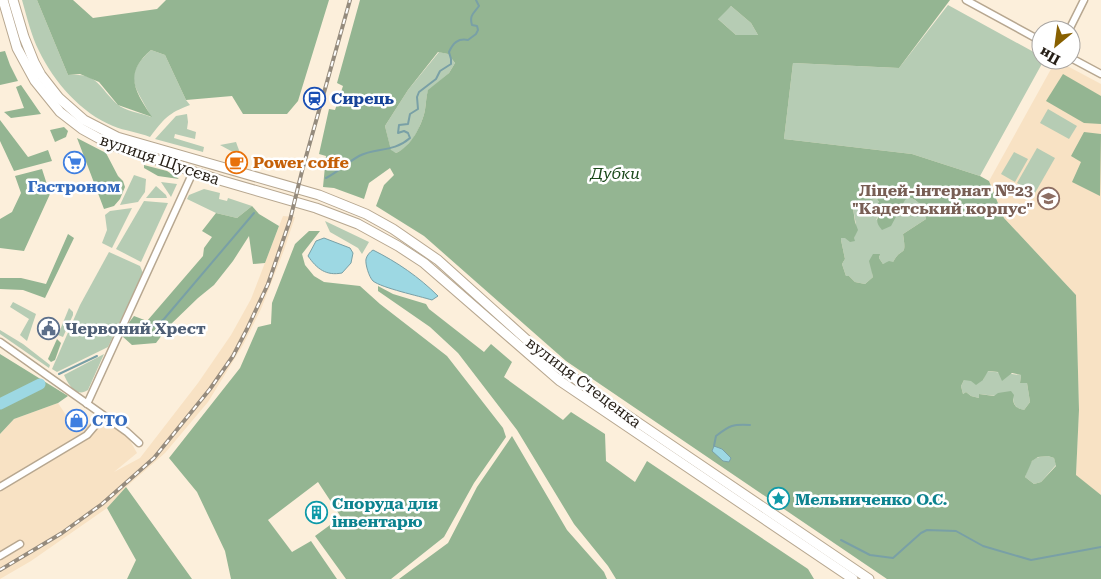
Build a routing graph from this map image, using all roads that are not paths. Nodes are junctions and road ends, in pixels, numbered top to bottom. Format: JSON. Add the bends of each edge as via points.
{"nodes":[{"id":1,"x":3,"y":0,"type":"edge"},
{"id":2,"x":13,"y":0,"type":"edge"},
{"id":3,"x":966,"y":0,"type":"edge"},
{"id":4,"x":1084,"y":0,"type":"edge"},
{"id":5,"x":1074,"y":20,"type":"edge"},
{"id":6,"x":1031,"y":36,"type":"edge"},
{"id":7,"x":1081,"y":63,"type":"edge"},
{"id":8,"x":1101,"y":74,"type":"edge"},
{"id":9,"x":192,"y":172,"type":"junction"},
{"id":10,"x":271,"y":182,"type":"joint"},
{"id":11,"x":273,"y":196,"type":"joint"},
{"id":12,"x":0,"y":342,"type":"edge"},
{"id":13,"x":87,"y":404,"type":"junction"},
{"id":14,"x":103,"y":416,"type":"junction"},
{"id":15,"x":139,"y":443,"type":"dead end"},
{"id":16,"x":0,"y":487,"type":"edge"},
{"id":17,"x":20,"y":544,"type":"dead end"},
{"id":18,"x":0,"y":556,"type":"edge"},
{"id":19,"x":852,"y":579,"type":"edge"},
{"id":20,"x":869,"y":579,"type":"edge"}],
"edges":[{"from":1,"to":9,"type":"main road","name":"вулиця Щусєва","via":[[26,66],[60,112],[111,145]]},
{"from":2,"to":10,"type":"main road","name":"вулиця Щусєва","via":[[41,75],[59,98],[84,120],[117,137]]},
{"from":3,"to":6,"type":"street"},
{"from":4,"to":5,"type":"street"},
{"from":7,"to":8,"type":"street"},
{"from":9,"to":11,"type":"main road","name":"вулиця Щусєва"},
{"from":9,"to":13,"type":"street"},
{"from":10,"to":20,"type":"main road","name":"вулиця Стеценка","via":[[349,207],[406,237],[438,260],[538,350],[580,383]]},
{"from":11,"to":19,"type":"main road","name":"вулиця Стеценка","via":[[358,224],[424,263],[560,381]]},
{"from":12,"to":13,"type":"street"},
{"from":13,"to":14,"type":"street"},
{"from":14,"to":15,"type":"street"},
{"from":14,"to":16,"type":"street","via":[[87,435]]},
{"from":17,"to":18,"type":"street"}]}
